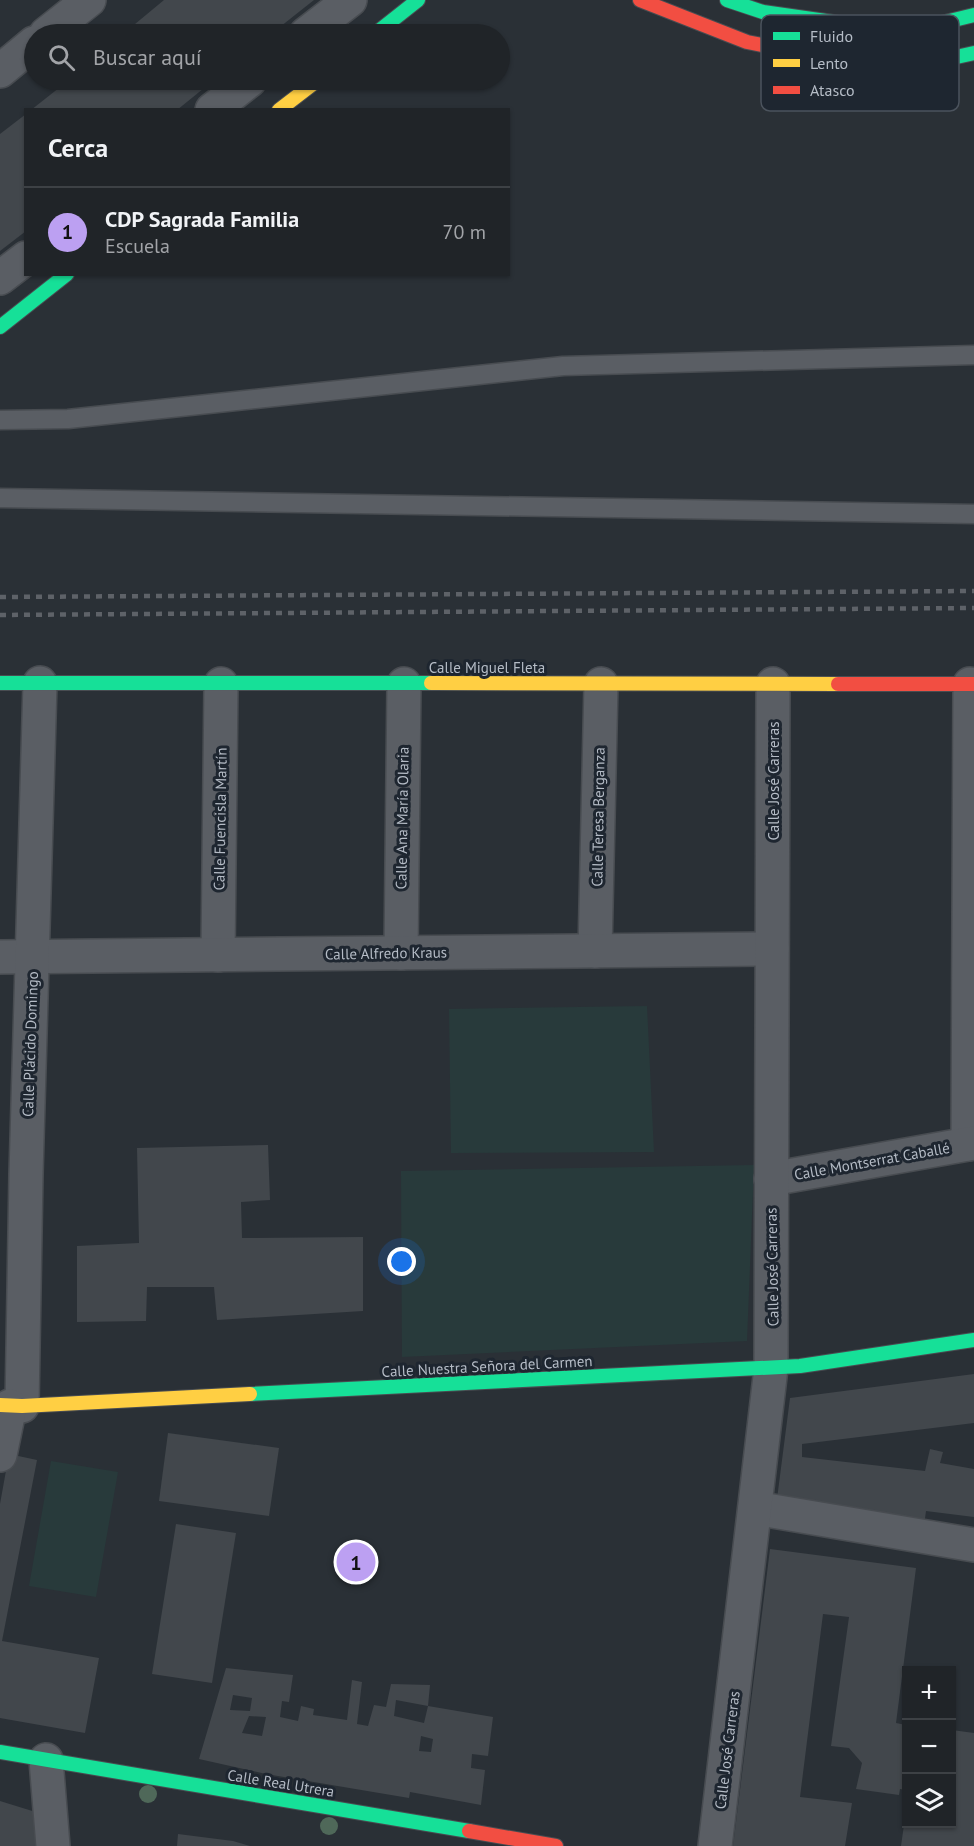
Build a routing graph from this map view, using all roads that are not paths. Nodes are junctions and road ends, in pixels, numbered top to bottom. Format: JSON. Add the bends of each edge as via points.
{"nodes":[{"id":1,"x":350,"y":0,"type":"edge"},
{"id":2,"x":418,"y":0,"type":"edge"},
{"id":3,"x":640,"y":0,"type":"edge"},
{"id":4,"x":727,"y":0,"type":"edge"},
{"id":5,"x":784,"y":15,"type":"edge"},
{"id":6,"x":974,"y":15,"type":"edge"},
{"id":7,"x":959,"y":19,"type":"edge"},
{"id":8,"x":319,"y":24,"type":"edge"},
{"id":9,"x":388,"y":24,"type":"edge"},
{"id":10,"x":761,"y":45,"type":"edge"},
{"id":11,"x":24,"y":52,"type":"edge"},
{"id":12,"x":974,"y":53,"type":"edge"},
{"id":13,"x":959,"y":56,"type":"edge"},
{"id":14,"x":0,"y":71,"type":"edge"},
{"id":15,"x":237,"y":90,"type":"edge"},
{"id":16,"x":305,"y":90,"type":"edge"},
{"id":17,"x":215,"y":108,"type":"edge"},
{"id":18,"x":282,"y":108,"type":"edge"},
{"id":19,"x":24,"y":260,"type":"edge"},
{"id":20,"x":64,"y":276,"type":"edge"},
{"id":21,"x":0,"y":279,"type":"edge"},
{"id":22,"x":0,"y":327,"type":"edge"},
{"id":23,"x":974,"y":355,"type":"edge"},
{"id":24,"x":0,"y":420,"type":"edge"},
{"id":25,"x":0,"y":498,"type":"edge"},
{"id":26,"x":974,"y":514,"type":"edge"},
{"id":27,"x":0,"y":683,"type":"edge"},
{"id":28,"x":40,"y":683,"type":"junction"},
{"id":29,"x":221,"y":684,"type":"junction"},
{"id":30,"x":404,"y":684,"type":"junction"},
{"id":31,"x":601,"y":684,"type":"junction"},
{"id":32,"x":773,"y":684,"type":"junction"},
{"id":33,"x":972,"y":684,"type":"edge"},
{"id":34,"x":772,"y":950,"type":"junction"},
{"id":35,"x":595,"y":951,"type":"junction"},
{"id":36,"x":400,"y":953,"type":"junction"},
{"id":37,"x":218,"y":955,"type":"junction"},
{"id":38,"x":32,"y":956,"type":"junction"},
{"id":39,"x":0,"y":957,"type":"edge"},
{"id":40,"x":971,"y":1144,"type":"edge"},
{"id":41,"x":13,"y":1174,"type":"edge"},
{"id":42,"x":771,"y":1179,"type":"junction"},
{"id":43,"x":974,"y":1340,"type":"edge"},
{"id":44,"x":771,"y":1368,"type":"junction"},
{"id":45,"x":11,"y":1405,"type":"edge"},
{"id":46,"x":0,"y":1455,"type":"edge"},
{"id":47,"x":755,"y":1508,"type":"junction"},
{"id":48,"x":974,"y":1545,"type":"edge"},
{"id":49,"x":0,"y":1752,"type":"edge"},
{"id":50,"x":46,"y":1760,"type":"junction"},
{"id":51,"x":53,"y":1846,"type":"edge"},
{"id":52,"x":556,"y":1846,"type":"edge"},
{"id":53,"x":715,"y":1846,"type":"edge"}],
"edges":[{"from":1,"to":8,"type":"street"},
{"from":2,"to":9,"type":"street"},
{"from":3,"to":10,"type":"street"},
{"from":4,"to":5,"type":"street"},
{"from":6,"to":7,"type":"street"},
{"from":11,"to":14,"type":"street"},
{"from":12,"to":13,"type":"street"},
{"from":15,"to":17,"type":"street"},
{"from":16,"to":18,"type":"street"},
{"from":19,"to":21,"type":"street"},
{"from":20,"to":22,"type":"street"},
{"from":23,"to":24,"type":"lane","via":[[562,366],[68,419]]},
{"from":25,"to":26,"type":"lane"},
{"from":27,"to":28,"type":"street","name":"Calle Miguel Fleta"},
{"from":28,"to":29,"type":"street","name":"Calle Miguel Fleta"},
{"from":28,"to":38,"type":"street","name":"Calle Plácido Domingo"},
{"from":29,"to":30,"type":"street","name":"Calle Miguel Fleta"},
{"from":29,"to":37,"type":"street","name":"Calle Fuencisla Martín"},
{"from":30,"to":31,"type":"street","name":"Calle Miguel Fleta"},
{"from":30,"to":36,"type":"street","name":"Calle Ana María Olaria"},
{"from":31,"to":32,"type":"street","name":"Calle Miguel Fleta"},
{"from":31,"to":35,"type":"street","name":"Calle Teresa Berganza"},
{"from":32,"to":33,"type":"street","name":"Calle Miguel Fleta"},
{"from":32,"to":34,"type":"street","name":"Calle José Carreras"},
{"from":33,"to":40,"type":"street"},
{"from":34,"to":35,"type":"street","name":"Calle Alfredo Kraus"},
{"from":34,"to":42,"type":"street","name":"Calle José Carreras"},
{"from":35,"to":36,"type":"street","name":"Calle Alfredo Kraus"},
{"from":36,"to":37,"type":"street","name":"Calle Alfredo Kraus"},
{"from":37,"to":38,"type":"street","name":"Calle Alfredo Kraus"},
{"from":38,"to":39,"type":"street","name":"Calle Alfredo Kraus"},
{"from":38,"to":41,"type":"street","name":"Calle Plácido Domingo"},
{"from":40,"to":42,"type":"street","name":"Calle Montserrat Caballé"},
{"from":41,"to":45,"type":"street","name":"Calle Plácido Domingo"},
{"from":42,"to":44,"type":"street","name":"Calle José Carreras"},
{"from":43,"to":44,"type":"street","name":"Calle Nuestra Señora del Carmen"},
{"from":44,"to":45,"type":"street","name":"Calle Nuestra Señora del Carmen"},
{"from":44,"to":47,"type":"street","name":"Calle José Carreras"},
{"from":45,"to":46,"type":"street","name":"Calle Plácido Domingo"},
{"from":47,"to":48,"type":"street"},
{"from":47,"to":53,"type":"street","name":"Calle José Carreras"},
{"from":49,"to":50,"type":"street","name":"Calle Real Utrera"},
{"from":50,"to":51,"type":"street"},
{"from":50,"to":52,"type":"street","name":"Calle Real Utrera"}]}
